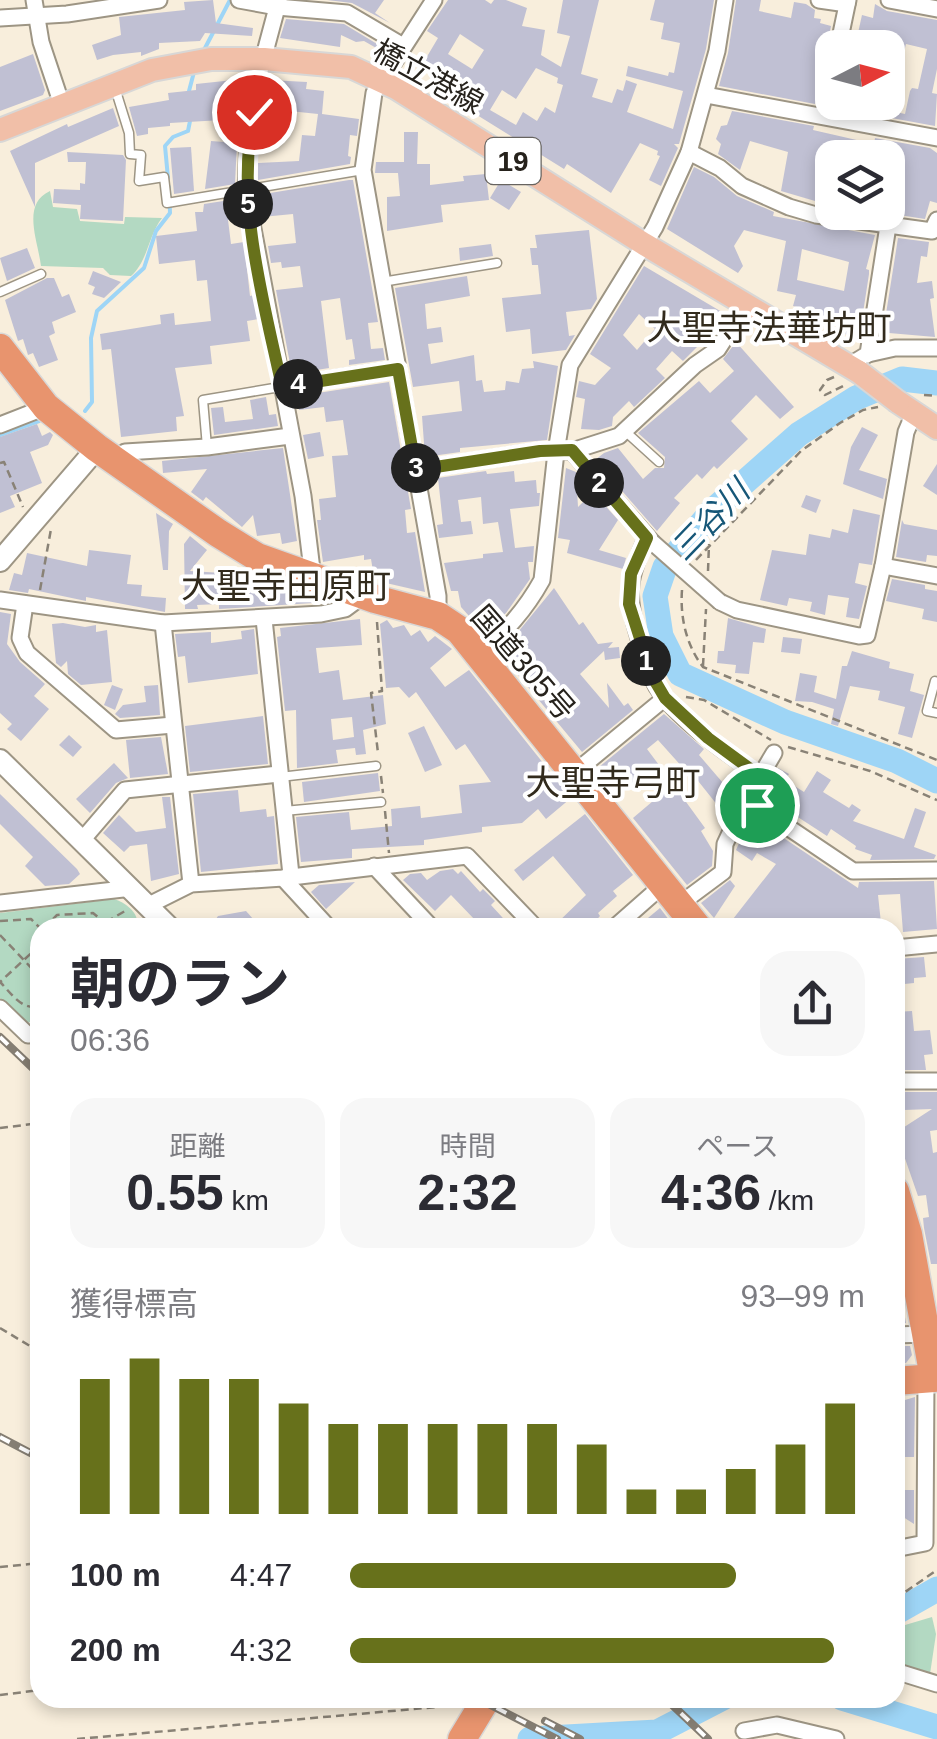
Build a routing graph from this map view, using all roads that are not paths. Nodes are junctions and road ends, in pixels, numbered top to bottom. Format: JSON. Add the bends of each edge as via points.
{"nodes":[{"id":1,"x":159,"y":0,"type":"edge"},
{"id":2,"x":239,"y":0,"type":"edge"},
{"id":3,"x":434,"y":0,"type":"edge"},
{"id":4,"x":725,"y":0,"type":"edge"},
{"id":5,"x":819,"y":0,"type":"edge"},
{"id":6,"x":889,"y":0,"type":"edge"},
{"id":7,"x":132,"y":2,"type":"edge"},
{"id":8,"x":847,"y":2,"type":"edge"},
{"id":9,"x":278,"y":4,"type":"edge"},
{"id":10,"x":34,"y":8,"type":"edge"},
{"id":11,"x":937,"y":9,"type":"edge"},
{"id":12,"x":0,"y":18,"type":"edge"},
{"id":13,"x":842,"y":30,"type":"edge"},
{"id":14,"x":403,"y":46,"type":"junction"},
{"id":15,"x":264,"y":59,"type":"junction"},
{"id":16,"x":382,"y":80,"type":"junction"},
{"id":17,"x":114,"y":84,"type":"junction"},
{"id":18,"x":706,"y":96,"type":"junction"},
{"id":19,"x":62,"y":105,"type":"junction"},
{"id":20,"x":815,"y":114,"type":"edge"},
{"id":21,"x":845,"y":120,"type":"edge"},
{"id":22,"x":0,"y":130,"type":"edge"},
{"id":23,"x":937,"y":138,"type":"edge"},
{"id":24,"x":689,"y":152,"type":"junction"},
{"id":25,"x":362,"y":170,"type":"junction"},
{"id":26,"x":246,"y":192,"type":"junction"},
{"id":27,"x":815,"y":212,"type":"edge"},
{"id":28,"x":905,"y":228,"type":"edge"},
{"id":29,"x":887,"y":230,"type":"edge"},
{"id":30,"x":935,"y":231,"type":"edge"},
{"id":31,"x":644,"y":244,"type":"junction"},
{"id":32,"x":497,"y":263,"type":"dead end"},
{"id":33,"x":40,"y":274,"type":"dead end"},
{"id":34,"x":382,"y":282,"type":"junction"},
{"id":35,"x":0,"y":292,"type":"edge"},
{"id":36,"x":746,"y":304,"type":"junction"},
{"id":37,"x":0,"y":348,"type":"edge"},
{"id":38,"x":937,"y":348,"type":"edge"},
{"id":39,"x":859,"y":364,"type":"junction"},
{"id":40,"x":398,"y":369,"type":"junction"},
{"id":41,"x":282,"y":387,"type":"junction"},
{"id":42,"x":903,"y":404,"type":"junction"},
{"id":43,"x":46,"y":407,"type":"junction"},
{"id":44,"x":0,"y":426,"type":"edge"},
{"id":45,"x":937,"y":428,"type":"edge"},
{"id":46,"x":626,"y":432,"type":"junction"},
{"id":47,"x":290,"y":436,"type":"junction"},
{"id":48,"x":206,"y":447,"type":"junction"},
{"id":49,"x":564,"y":451,"type":"junction"},
{"id":50,"x":106,"y":454,"type":"junction"},
{"id":51,"x":659,"y":462,"type":"dead end"},
{"id":52,"x":416,"y":470,"type":"junction"},
{"id":53,"x":649,"y":540,"type":"junction"},
{"id":54,"x":0,"y":562,"type":"edge"},
{"id":55,"x":883,"y":566,"type":"junction"},
{"id":56,"x":937,"y":576,"type":"edge"},
{"id":57,"x":313,"y":578,"type":"junction"},
{"id":58,"x":370,"y":597,"type":"junction"},
{"id":59,"x":0,"y":600,"type":"edge"},
{"id":60,"x":31,"y":605,"type":"junction"},
{"id":61,"x":438,"y":616,"type":"junction"},
{"id":62,"x":264,"y":619,"type":"junction"},
{"id":63,"x":163,"y":622,"type":"junction"},
{"id":64,"x":478,"y":652,"type":"junction"},
{"id":65,"x":935,"y":681,"type":"edge"},
{"id":66,"x":667,"y":700,"type":"junction"},
{"id":67,"x":937,"y":713,"type":"edge"},
{"id":68,"x":173,"y":725,"type":"junction"},
{"id":69,"x":778,"y":747,"type":"road end"},
{"id":70,"x":0,"y":760,"type":"edge"},
{"id":71,"x":376,"y":766,"type":"dead end"},
{"id":72,"x":574,"y":774,"type":"junction"},
{"id":73,"x":757,"y":774,"type":"junction"},
{"id":74,"x":280,"y":776,"type":"junction"},
{"id":75,"x":180,"y":784,"type":"junction"},
{"id":76,"x":746,"y":798,"type":"junction"},
{"id":77,"x":381,"y":802,"type":"dead end"},
{"id":78,"x":284,"y":812,"type":"junction"},
{"id":79,"x":83,"y":839,"type":"junction"},
{"id":80,"x":382,"y":865,"type":"junction"},
{"id":81,"x":937,"y":870,"type":"edge"},
{"id":82,"x":287,"y":877,"type":"junction"},
{"id":83,"x":191,"y":884,"type":"junction"},
{"id":84,"x":672,"y":894,"type":"junction"},
{"id":85,"x":1,"y":902,"type":"edge"},
{"id":86,"x":151,"y":910,"type":"edge"},
{"id":87,"x":321,"y":918,"type":"edge"},
{"id":88,"x":424,"y":918,"type":"edge"},
{"id":89,"x":526,"y":918,"type":"edge"},
{"id":90,"x":631,"y":918,"type":"edge"},
{"id":91,"x":690,"y":918,"type":"edge"},
{"id":92,"x":937,"y":944,"type":"edge"},
{"id":93,"x":905,"y":947,"type":"edge"},
{"id":94,"x":0,"y":1008,"type":"edge"},
{"id":95,"x":30,"y":1035,"type":"edge"},
{"id":96,"x":905,"y":1081,"type":"edge"},
{"id":97,"x":937,"y":1081,"type":"edge"},
{"id":98,"x":905,"y":1224,"type":"edge"},
{"id":99,"x":926,"y":1334,"type":"junction"},
{"id":100,"x":905,"y":1335,"type":"edge"},
{"id":101,"x":932,"y":1378,"type":"edge"},
{"id":102,"x":905,"y":1380,"type":"edge"},
{"id":103,"x":905,"y":1547,"type":"edge"},
{"id":104,"x":905,"y":1674,"type":"edge"},
{"id":105,"x":937,"y":1684,"type":"edge"},
{"id":106,"x":481,"y":1708,"type":"edge"},
{"id":107,"x":744,"y":1731,"type":"dead end"},
{"id":108,"x":462,"y":1739,"type":"edge"},
{"id":109,"x":836,"y":1739,"type":"edge"}],
"edges":[{"from":1,"to":7,"type":"street"},
{"from":2,"to":9,"type":"street"},
{"from":3,"to":14,"type":"street"},
{"from":4,"to":18,"type":"street"},
{"from":5,"to":8,"type":"street"},
{"from":6,"to":11,"type":"street"},
{"from":7,"to":10,"type":"street"},
{"from":8,"to":13,"type":"street"},
{"from":9,"to":14,"type":"street","via":[[347,12]]},
{"from":9,"to":15,"type":"street"},
{"from":10,"to":12,"type":"street"},
{"from":10,"to":19,"type":"street"},
{"from":14,"to":16,"type":"street"},
{"from":15,"to":16,"type":"main road","name":"橋立港線","number":"19","via":[[351,67]]},
{"from":15,"to":17,"type":"main road","name":"橋立港線","number":"19","via":[[192,63]]},
{"from":15,"to":26,"type":"street","via":[[248,139]]},
{"from":16,"to":25,"type":"street","via":[[374,92]]},
{"from":16,"to":31,"type":"main road","name":"橋立港線","number":"19"},
{"from":17,"to":19,"type":"main road","name":"橋立港線","number":"19"},
{"from":17,"to":26,"type":"lane","via":[[130,154],[141,155],[139,181],[164,177],[167,203]]},
{"from":18,"to":20,"type":"street"},
{"from":18,"to":24,"type":"street"},
{"from":19,"to":22,"type":"main road","name":"橋立港線","number":"19"},
{"from":21,"to":23,"type":"street"},
{"from":24,"to":27,"type":"street","via":[[742,186]]},
{"from":24,"to":31,"type":"street"},
{"from":25,"to":26,"type":"lane"},
{"from":25,"to":34,"type":"street"},
{"from":26,"to":41,"type":"street"},
{"from":28,"to":30,"type":"street"},
{"from":29,"to":39,"type":"street"},
{"from":31,"to":36,"type":"main road","name":"橋立港線","number":"19"},
{"from":31,"to":49,"type":"street","via":[[570,365]]},
{"from":32,"to":34,"type":"lane"},
{"from":33,"to":35,"type":"lane"},
{"from":34,"to":40,"type":"street"},
{"from":36,"to":39,"type":"main road","name":"橋立港線","number":"19"},
{"from":36,"to":46,"type":"street","via":[[718,349]]},
{"from":37,"to":43,"type":"highway","name":"国道305号"},
{"from":38,"to":39,"type":"street","via":[[895,348]]},
{"from":39,"to":42,"type":"main road","name":"橋立港線","number":"19","bridge":true},
{"from":40,"to":41,"type":"street"},
{"from":40,"to":52,"type":"street"},
{"from":41,"to":47,"type":"street"},
{"from":41,"to":48,"type":"lane","via":[[203,400]]},
{"from":42,"to":45,"type":"main road","name":"橋立港線","number":"19"},
{"from":42,"to":55,"type":"street","via":[[906,432]]},
{"from":43,"to":44,"type":"street"},
{"from":43,"to":50,"type":"highway","name":"国道305号"},
{"from":46,"to":49,"type":"street"},
{"from":46,"to":51,"type":"lane"},
{"from":47,"to":48,"type":"street"},
{"from":47,"to":57,"type":"street"},
{"from":48,"to":50,"type":"street"},
{"from":49,"to":52,"type":"street"},
{"from":49,"to":53,"type":"street"},
{"from":49,"to":64,"type":"street","via":[[542,580]]},
{"from":50,"to":54,"type":"street","via":[[56,497]]},
{"from":50,"to":57,"type":"highway","name":"国道305号","via":[[231,541]]},
{"from":52,"to":61,"type":"street"},
{"from":53,"to":55,"type":"street","bridge":true,"via":[[737,610],[859,636],[866,635]]},
{"from":53,"to":66,"type":"street","via":[[631,574],[629,604],[652,676]]},
{"from":55,"to":56,"type":"street"},
{"from":57,"to":58,"type":"highway","name":"国道305号"},
{"from":58,"to":61,"type":"highway","name":"国道305号"},
{"from":58,"to":62,"type":"street","via":[[345,608]]},
{"from":59,"to":60,"type":"street"},
{"from":60,"to":63,"type":"street"},
{"from":60,"to":68,"type":"street","via":[[20,638],[27,654],[116,730]]},
{"from":61,"to":64,"type":"highway","name":"国道305号"},
{"from":62,"to":63,"type":"street"},
{"from":62,"to":74,"type":"street"},
{"from":63,"to":68,"type":"street"},
{"from":64,"to":72,"type":"highway","name":"国道305号"},
{"from":65,"to":67,"type":"lane","via":[[928,711]]},
{"from":66,"to":72,"type":"street"},
{"from":66,"to":73,"type":"street"},
{"from":68,"to":75,"type":"street"},
{"from":69,"to":73,"type":"street"},
{"from":70,"to":79,"type":"street"},
{"from":71,"to":74,"type":"lane"},
{"from":72,"to":84,"type":"highway","name":"国道305号"},
{"from":73,"to":76,"type":"street"},
{"from":74,"to":75,"type":"street"},
{"from":74,"to":78,"type":"street"},
{"from":75,"to":79,"type":"street","via":[[124,790]]},
{"from":75,"to":83,"type":"street"},
{"from":76,"to":81,"type":"street","via":[[853,871]]},
{"from":76,"to":84,"type":"street","via":[[725,844],[722,872]]},
{"from":77,"to":78,"type":"lane"},
{"from":78,"to":82,"type":"street"},
{"from":79,"to":86,"type":"street"},
{"from":80,"to":82,"type":"street"},
{"from":80,"to":88,"type":"street"},
{"from":80,"to":89,"type":"street","via":[[467,856]]},
{"from":82,"to":83,"type":"street"},
{"from":82,"to":87,"type":"street"},
{"from":83,"to":86,"type":"street"},
{"from":84,"to":90,"type":"street"},
{"from":84,"to":91,"type":"highway","name":"国道305号"},
{"from":85,"to":86,"type":"street"},
{"from":92,"to":93,"type":"street"},
{"from":94,"to":95,"type":"street"},
{"from":96,"to":97,"type":"street"},
{"from":98,"to":99,"type":"highway"},
{"from":99,"to":100,"type":"street"},
{"from":99,"to":101,"type":"highway"},
{"from":101,"to":102,"type":"highway"},
{"from":101,"to":103,"type":"street","via":[[926,1543]]},
{"from":104,"to":105,"type":"street"},
{"from":106,"to":108,"type":"highway"},
{"from":107,"to":109,"type":"street","via":[[777,1725]]}]}
